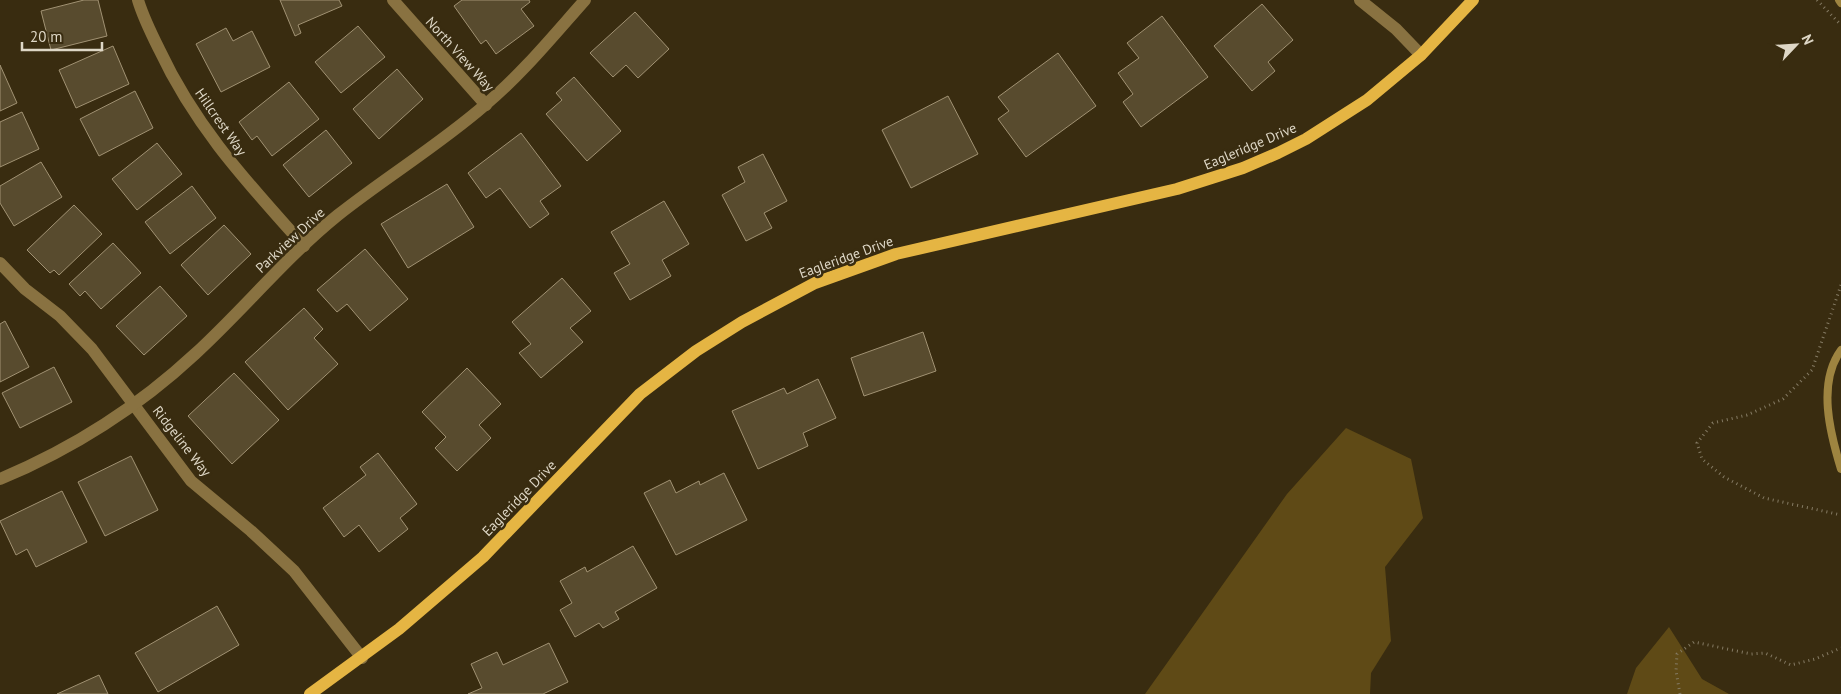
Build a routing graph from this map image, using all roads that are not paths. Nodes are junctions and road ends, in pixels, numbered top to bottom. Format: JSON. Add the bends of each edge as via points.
{"nodes":[{"id":1,"x":138,"y":0,"type":"edge"},
{"id":2,"x":393,"y":0,"type":"edge"},
{"id":3,"x":585,"y":0,"type":"edge"},
{"id":4,"x":1360,"y":0,"type":"edge"},
{"id":5,"x":1473,"y":0,"type":"edge"},
{"id":6,"x":1421,"y":56,"type":"junction"},
{"id":7,"x":486,"y":105,"type":"junction"},
{"id":8,"x":304,"y":246,"type":"junction"},
{"id":9,"x":0,"y":263,"type":"edge"},
{"id":10,"x":135,"y":404,"type":"junction"},
{"id":11,"x":0,"y":479,"type":"edge"},
{"id":12,"x":362,"y":658,"type":"junction"},
{"id":13,"x":310,"y":694,"type":"edge"}],
"edges":[{"from":1,"to":8,"type":"street","name":"Hillcrest Way","via":[[167,68],[206,131],[228,161]]},
{"from":2,"to":7,"type":"street","name":"North View Way"},
{"from":3,"to":7,"type":"street","name":"Parkview Drive"},
{"from":4,"to":6,"type":"street","via":[[1396,29]]},
{"from":5,"to":6,"type":"main road","name":"Eagleridge Drive"},
{"from":6,"to":12,"type":"main road","name":"Eagleridge Drive","via":[[1339,119],[1306,139],[1243,168],[1177,189],[896,254],[815,283],[758,312],[696,350],[640,394],[483,557]]},
{"from":7,"to":8,"type":"street","name":"Parkview Drive","via":[[338,216]]},
{"from":8,"to":10,"type":"street","name":"Parkview Drive","via":[[195,354]]},
{"from":9,"to":10,"type":"street","name":"Ridgeline Way","via":[[76,332]]},
{"from":10,"to":11,"type":"street","name":"Parkview Drive","via":[[45,459]]},
{"from":10,"to":12,"type":"street","name":"Ridgeline Way","via":[[191,481],[294,572]]},
{"from":12,"to":13,"type":"main road","name":"Eagleridge Drive"}]}
